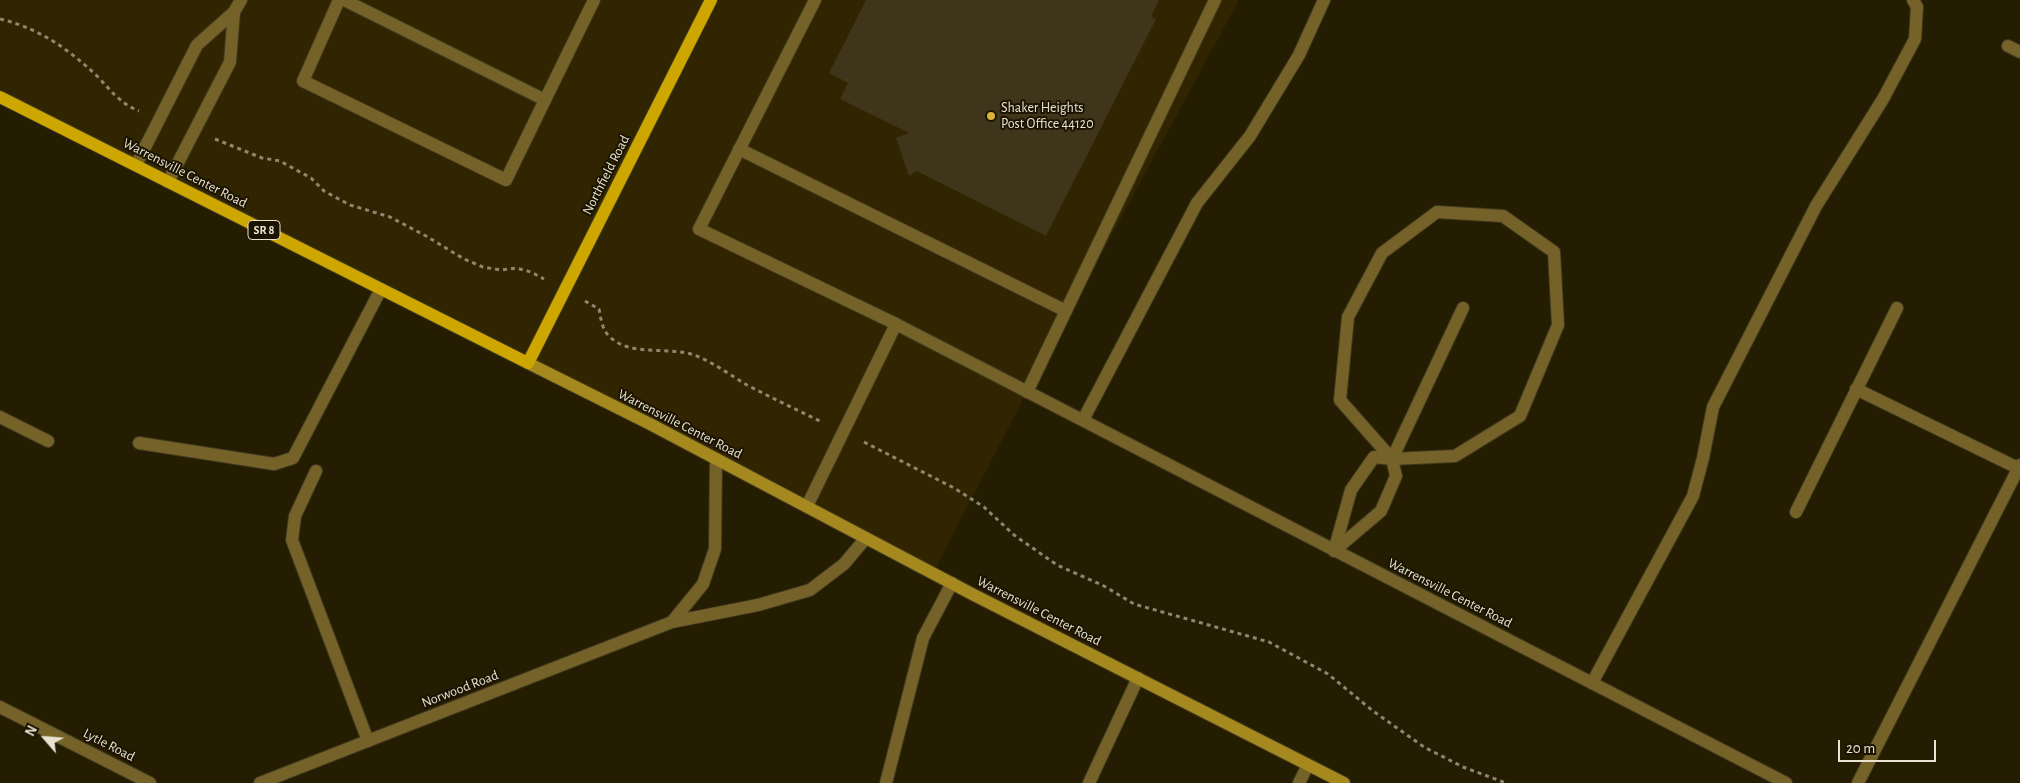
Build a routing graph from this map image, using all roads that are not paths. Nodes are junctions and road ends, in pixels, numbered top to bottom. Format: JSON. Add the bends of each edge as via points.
{"nodes":[{"id":1,"x":241,"y":0,"type":"edge"},
{"id":2,"x":339,"y":0,"type":"edge"},
{"id":3,"x":344,"y":0,"type":"edge"},
{"id":4,"x":594,"y":0,"type":"edge"},
{"id":5,"x":712,"y":0,"type":"edge"},
{"id":6,"x":815,"y":0,"type":"edge"},
{"id":7,"x":1216,"y":0,"type":"edge"},
{"id":8,"x":1324,"y":0,"type":"edge"},
{"id":9,"x":1913,"y":0,"type":"edge"},
{"id":10,"x":234,"y":12,"type":"junction"},
{"id":11,"x":2008,"y":46,"type":"dead end"},
{"id":12,"x":2020,"y":52,"type":"edge"},
{"id":13,"x":0,"y":97,"type":"edge"},
{"id":14,"x":545,"y":100,"type":"junction"},
{"id":15,"x":739,"y":149,"type":"junction"},
{"id":16,"x":136,"y":165,"type":"junction"},
{"id":17,"x":168,"y":182,"type":"junction"},
{"id":18,"x":381,"y":289,"type":"junction"},
{"id":19,"x":1463,"y":308,"type":"dead end"},
{"id":20,"x":1897,"y":308,"type":"dead end"},
{"id":21,"x":1066,"y":311,"type":"junction"},
{"id":22,"x":896,"y":324,"type":"junction"},
{"id":23,"x":528,"y":363,"type":"junction"},
{"id":24,"x":1856,"y":390,"type":"junction"},
{"id":25,"x":1027,"y":392,"type":"junction"},
{"id":26,"x":0,"y":417,"type":"edge"},
{"id":27,"x":1082,"y":420,"type":"junction"},
{"id":28,"x":48,"y":441,"type":"dead end"},
{"id":29,"x":139,"y":443,"type":"dead end"},
{"id":30,"x":716,"y":459,"type":"junction"},
{"id":31,"x":1392,"y":459,"type":"junction"},
{"id":32,"x":2019,"y":468,"type":"edge"},
{"id":33,"x":316,"y":471,"type":"dead end"},
{"id":34,"x":807,"y":506,"type":"junction"},
{"id":35,"x":1796,"y":512,"type":"dead end"},
{"id":36,"x":866,"y":538,"type":"junction"},
{"id":37,"x":1334,"y":550,"type":"junction"},
{"id":38,"x":952,"y":583,"type":"junction"},
{"id":39,"x":672,"y":622,"type":"junction"},
{"id":40,"x":1138,"y":678,"type":"junction"},
{"id":41,"x":1592,"y":684,"type":"junction"},
{"id":42,"x":0,"y":707,"type":"edge"},
{"id":43,"x":368,"y":741,"type":"junction"},
{"id":44,"x":1308,"y":765,"type":"junction"},
{"id":45,"x":150,"y":783,"type":"edge"},
{"id":46,"x":260,"y":783,"type":"edge"},
{"id":47,"x":886,"y":783,"type":"edge"},
{"id":48,"x":1089,"y":783,"type":"edge"},
{"id":49,"x":1299,"y":783,"type":"edge"},
{"id":50,"x":1344,"y":783,"type":"edge"},
{"id":51,"x":1786,"y":783,"type":"edge"},
{"id":52,"x":1858,"y":783,"type":"edge"}],
"edges":[{"from":1,"to":10,"type":"street"},
{"from":2,"to":14,"type":"street","via":[[303,81],[506,180]]},
{"from":3,"to":14,"type":"street"},
{"from":4,"to":14,"type":"street"},
{"from":5,"to":23,"type":"main road","name":"Northfield Road"},
{"from":6,"to":15,"type":"street"},
{"from":7,"to":21,"type":"street"},
{"from":8,"to":27,"type":"street","via":[[1299,55],[1250,136],[1197,202]]},
{"from":9,"to":41,"type":"street","via":[[1918,7],[1915,39],[1883,100],[1816,206],[1713,407],[1693,496]]},
{"from":10,"to":16,"type":"street","via":[[197,46]]},
{"from":10,"to":17,"type":"street","via":[[230,62]]},
{"from":11,"to":12,"type":"street"},
{"from":13,"to":16,"type":"main road","name":"Warrensville Center Road","number":"SR 8"},
{"from":15,"to":21,"type":"street"},
{"from":15,"to":22,"type":"street","name":"Warrensville Center Road","via":[[699,229]]},
{"from":16,"to":17,"type":"main road","name":"Warrensville Center Road","number":"SR 8"},
{"from":17,"to":18,"type":"main road","name":"Warrensville Center Road","number":"SR 8"},
{"from":18,"to":23,"type":"main road","name":"Warrensville Center Road","number":"SR 8"},
{"from":18,"to":29,"type":"street","via":[[293,458],[274,464]]},
{"from":19,"to":31,"type":"street"},
{"from":20,"to":24,"type":"street"},
{"from":21,"to":25,"type":"street"},
{"from":22,"to":25,"type":"street","name":"Warrensville Center Road"},
{"from":22,"to":34,"type":"street"},
{"from":23,"to":30,"type":"main road","name":"Warrensville Center Road"},
{"from":24,"to":32,"type":"street"},
{"from":24,"to":35,"type":"street"},
{"from":25,"to":27,"type":"street","name":"Warrensville Center Road"},
{"from":26,"to":28,"type":"street"},
{"from":27,"to":37,"type":"street","name":"Warrensville Center Road"},
{"from":30,"to":34,"type":"main road","name":"Warrensville Center Road"},
{"from":30,"to":39,"type":"street","name":"Norwood Road","via":[[715,549],[703,584]]},
{"from":31,"to":31,"type":"street","via":[[1455,456],[1520,416],[1558,325],[1554,252],[1503,216],[1437,212],[1382,253],[1348,317],[1340,400]]},
{"from":31,"to":37,"type":"street","via":[[1396,476],[1381,511]]},
{"from":31,"to":37,"type":"street","via":[[1374,457],[1351,490]]},
{"from":32,"to":52,"type":"street"},
{"from":33,"to":43,"type":"street","via":[[295,516],[292,540]]},
{"from":34,"to":36,"type":"main road","name":"Warrensville Center Road"},
{"from":36,"to":38,"type":"main road","name":"Warrensville Center Road"},
{"from":36,"to":39,"type":"street","name":"Norwood Road","via":[[844,564],[810,590],[758,606]]},
{"from":37,"to":41,"type":"street","name":"Warrensville Center Road"},
{"from":38,"to":40,"type":"main road","name":"Warrensville Center Road"},
{"from":38,"to":47,"type":"street","via":[[923,638]]},
{"from":39,"to":43,"type":"street","name":"Norwood Road"},
{"from":40,"to":44,"type":"main road","name":"Warrensville Center Road"},
{"from":40,"to":48,"type":"street"},
{"from":41,"to":51,"type":"street","name":"Warrensville Center Road"},
{"from":42,"to":45,"type":"street","name":"Lytle Road"},
{"from":43,"to":46,"type":"street","name":"Norwood Road"},
{"from":44,"to":49,"type":"street"},
{"from":44,"to":50,"type":"main road","name":"Warrensville Center Road"}]}
